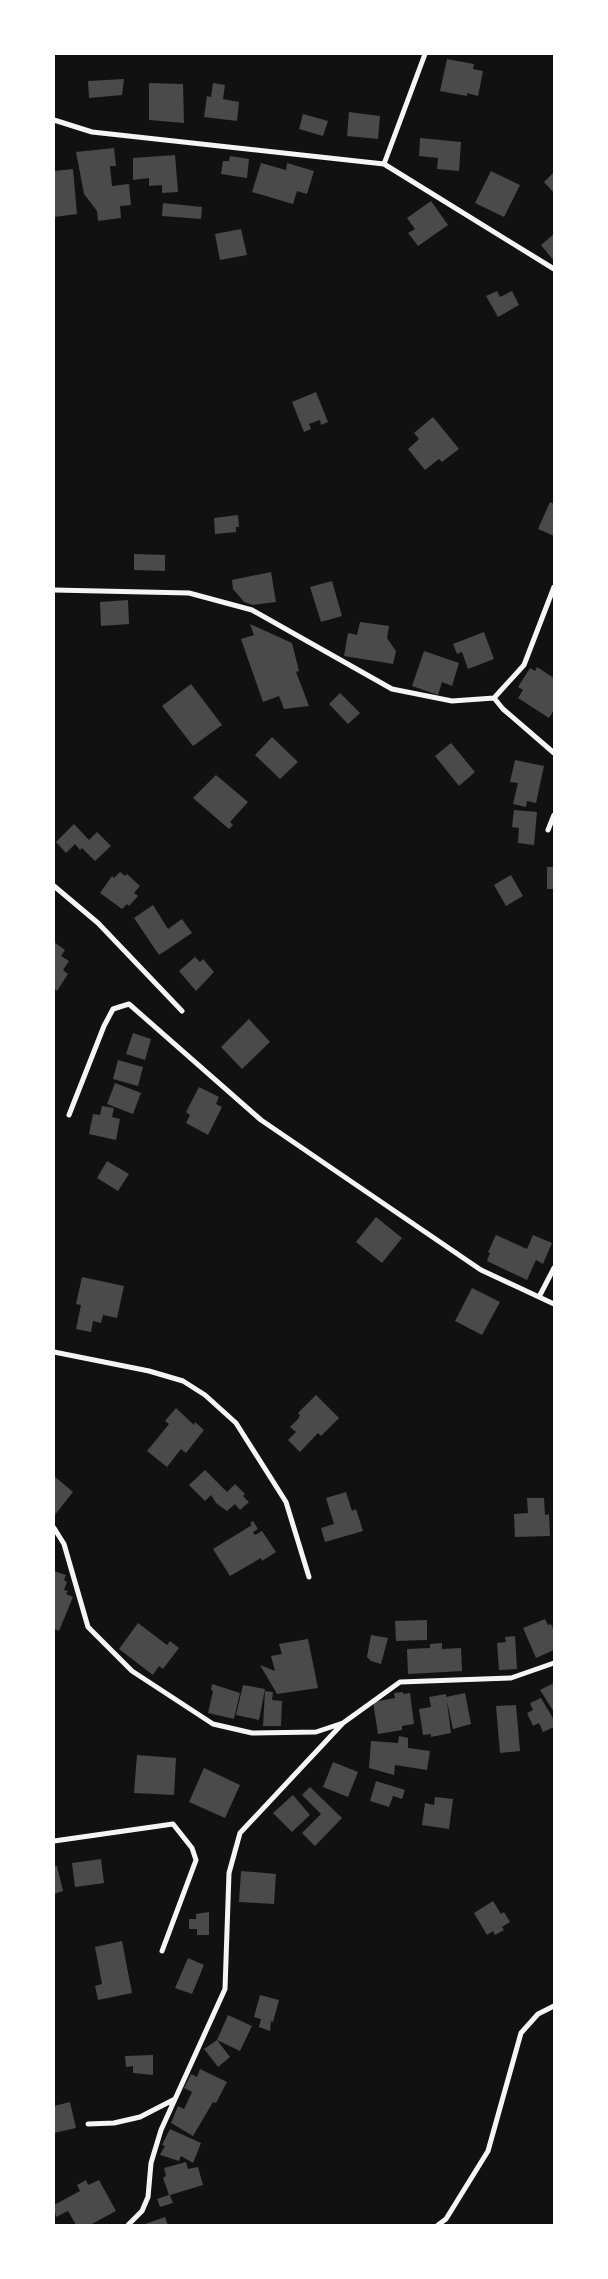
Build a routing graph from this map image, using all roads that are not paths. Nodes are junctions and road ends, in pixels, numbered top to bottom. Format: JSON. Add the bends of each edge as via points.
{"nodes":[{"id":1,"x":425,"y":54,"type":"edge"},
{"id":2,"x":54,"y":120,"type":"edge"},
{"id":3,"x":384,"y":164,"type":"junction"},
{"id":4,"x":554,"y":269,"type":"edge"},
{"id":5,"x":554,"y":587,"type":"edge"},
{"id":6,"x":54,"y":590,"type":"edge"},
{"id":7,"x":494,"y":698,"type":"junction"},
{"id":8,"x":554,"y":753,"type":"edge"},
{"id":9,"x":554,"y":815,"type":"edge"},
{"id":10,"x":548,"y":830,"type":"dead end"},
{"id":11,"x":54,"y":886,"type":"edge"},
{"id":12,"x":182,"y":1011,"type":"dead end"},
{"id":13,"x":69,"y":1115,"type":"dead end"},
{"id":14,"x":554,"y":1268,"type":"edge"},
{"id":15,"x":539,"y":1297,"type":"junction"},
{"id":16,"x":554,"y":1304,"type":"edge"},
{"id":17,"x":54,"y":1352,"type":"edge"},
{"id":18,"x":54,"y":1528,"type":"edge"},
{"id":19,"x":309,"y":1577,"type":"dead end"},
{"id":20,"x":554,"y":1663,"type":"edge"},
{"id":21,"x":343,"y":1723,"type":"junction"},
{"id":22,"x":54,"y":1841,"type":"edge"},
{"id":23,"x":162,"y":1951,"type":"dead end"},
{"id":24,"x":554,"y":2006,"type":"edge"},
{"id":25,"x":176,"y":2099,"type":"junction"},
{"id":26,"x":88,"y":2124,"type":"dead end"},
{"id":27,"x":128,"y":2225,"type":"edge"},
{"id":28,"x":438,"y":2225,"type":"edge"}],
"edges":[{"from":1,"to":3,"type":"street"},
{"from":2,"to":3,"type":"street","via":[[92,132]]},
{"from":3,"to":4,"type":"street"},
{"from":5,"to":7,"type":"street","via":[[524,665]]},
{"from":6,"to":7,"type":"street","via":[[189,592],[252,610],[392,689],[452,701]]},
{"from":7,"to":8,"type":"street","via":[[502,709]]},
{"from":9,"to":10,"type":"street"},
{"from":11,"to":12,"type":"street","via":[[98,922]]},
{"from":13,"to":15,"type":"street","via":[[113,1009],[129,1004],[261,1120],[481,1270]]},
{"from":14,"to":15,"type":"street"},
{"from":15,"to":16,"type":"street"},
{"from":17,"to":19,"type":"street","via":[[150,1371],[183,1381],[205,1394],[236,1423],[286,1502]]},
{"from":18,"to":21,"type":"street","via":[[64,1544],[88,1627],[132,1671],[213,1724],[252,1734],[316,1732]]},
{"from":20,"to":21,"type":"street","via":[[511,1678],[400,1682]]},
{"from":21,"to":25,"type":"street","via":[[240,1833],[229,1872],[225,1989]]},
{"from":22,"to":23,"type":"street","via":[[172,1824],[192,1848],[196,1860]]},
{"from":24,"to":28,"type":"street","via":[[538,2014],[521,2033],[488,2150],[446,2219]]},
{"from":25,"to":26,"type":"street","via":[[140,2117]]},
{"from":25,"to":27,"type":"street","via":[[161,2130],[151,2163],[148,2197],[142,2211]]}]}
